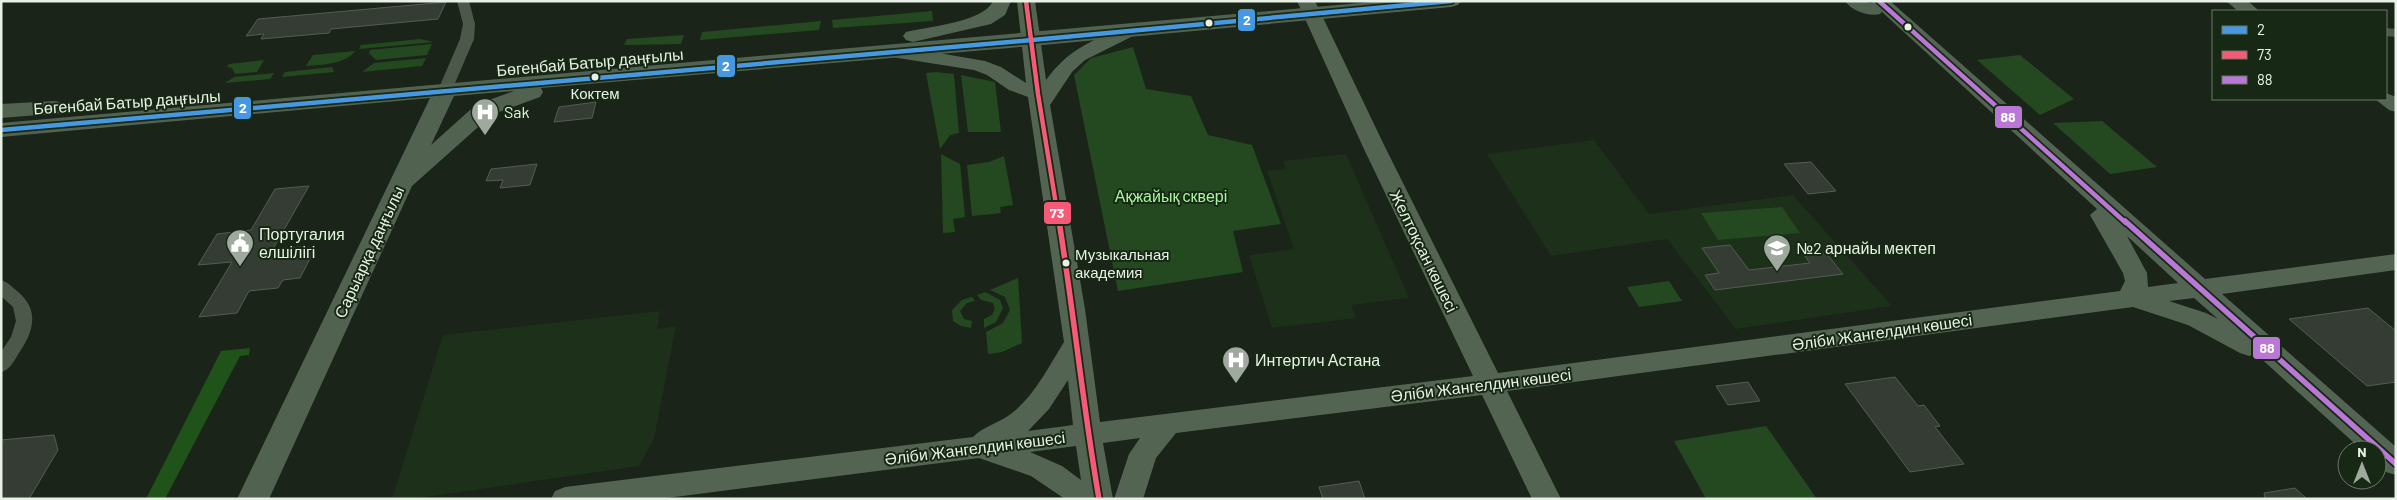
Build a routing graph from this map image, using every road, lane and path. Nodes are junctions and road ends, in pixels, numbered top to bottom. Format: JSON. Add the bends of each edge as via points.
{"nodes":[{"id":1,"x":463,"y":1,"type":"edge"},
{"id":2,"x":1002,"y":1,"type":"edge"},
{"id":3,"x":1026,"y":1,"type":"edge"},
{"id":4,"x":1451,"y":1,"type":"edge"},
{"id":5,"x":2235,"y":1,"type":"edge"},
{"id":6,"x":1874,"y":4,"type":"edge"},
{"id":7,"x":1306,"y":6,"type":"edge"},
{"id":8,"x":2248,"y":10,"type":"edge"},
{"id":9,"x":1126,"y":32,"type":"junction"},
{"id":10,"x":1031,"y":33,"type":"junction"},
{"id":11,"x":913,"y":36,"type":"junction"},
{"id":12,"x":898,"y":52,"type":"junction"},
{"id":13,"x":589,"y":78,"type":"junction"},
{"id":14,"x":449,"y":81,"type":"junction"},
{"id":15,"x":1039,"y":99,"type":"junction"},
{"id":16,"x":2,"y":126,"type":"edge"},
{"id":17,"x":400,"y":185,"type":"junction"},
{"id":18,"x":2102,"y":215,"type":"junction"},
{"id":19,"x":2396,"y":262,"type":"edge"},
{"id":20,"x":2257,"y":282,"type":"junction"},
{"id":21,"x":1,"y":286,"type":"edge"},
{"id":22,"x":2195,"y":291,"type":"junction"},
{"id":23,"x":2130,"y":299,"type":"junction"},
{"id":24,"x":1077,"y":342,"type":"junction"},
{"id":25,"x":2249,"y":346,"type":"junction"},
{"id":26,"x":1,"y":366,"type":"edge"},
{"id":27,"x":2292,"y":371,"type":"junction"},
{"id":28,"x":1490,"y":384,"type":"junction"},
{"id":29,"x":1168,"y":424,"type":"junction"},
{"id":30,"x":1088,"y":435,"type":"junction"},
{"id":31,"x":2352,"y":440,"type":"edge"},
{"id":32,"x":974,"y":449,"type":"junction"},
{"id":33,"x":2396,"y":464,"type":"edge"},
{"id":34,"x":253,"y":499,"type":"edge"},
{"id":35,"x":565,"y":499,"type":"edge"},
{"id":36,"x":1084,"y":499,"type":"edge"},
{"id":37,"x":1099,"y":499,"type":"edge"},
{"id":38,"x":1128,"y":499,"type":"edge"},
{"id":39,"x":1547,"y":499,"type":"edge"}],
"edges":[{"from":1,"to":14,"type":"street","name":"Сарыарқа даңғылы","via":[[469,24],[467,39]]},
{"from":2,"to":11,"type":"main road","via":[[998,11],[984,20]]},
{"from":3,"to":10,"type":"main road"},
{"from":4,"to":7,"type":"main road","name":"Бөгенбай Батыр даңғылы"},
{"from":5,"to":8,"type":"main road"},
{"from":6,"to":18,"type":"main road"},
{"from":6,"to":22,"type":"main road"},
{"from":7,"to":9,"type":"main road","name":"Бөгенбай Батыр даңғылы"},
{"from":7,"to":10,"type":"main road","name":"Бөгенбай Батыр даңғылы"},
{"from":7,"to":28,"type":"main road","name":"Желтоқсан көшесі"},
{"from":9,"to":10,"type":"main road","name":"Бөгенбай Батыр даңғылы"},
{"from":9,"to":15,"type":"main road","via":[[1078,56]]},
{"from":10,"to":11,"type":"main road","name":"Бөгенбай Батыр даңғылы"},
{"from":10,"to":12,"type":"main road","name":"Бөгенбай Батыр даңғылы"},
{"from":10,"to":15,"type":"main road"},
{"from":11,"to":14,"type":"main road","name":"Бөгенбай Батыр даңғылы"},
{"from":12,"to":13,"type":"main road","name":"Бөгенбай Батыр даңғылы"},
{"from":12,"to":15,"type":"main road","via":[[978,65],[994,71]]},
{"from":13,"to":14,"type":"main road","name":"Бөгенбай Батыр даңғылы"},
{"from":13,"to":17,"type":"main road","via":[[537,90],[491,107],[446,142]]},
{"from":14,"to":16,"type":"main road","name":"Бөгенбай Батыр даңғылы"},
{"from":14,"to":17,"type":"main road","name":"Сарыарқа даңғылы"},
{"from":15,"to":24,"type":"main road"},
{"from":17,"to":34,"type":"main road","name":"Сарыарқа даңғылы"},
{"from":18,"to":22,"type":"main road"},
{"from":18,"to":23,"type":"main road","via":[[2137,276]]},
{"from":19,"to":20,"type":"main road","name":"Әліби Жангелдин көшесі"},
{"from":20,"to":22,"type":"main road","name":"Әліби Жангелдин көшесі"},
{"from":20,"to":27,"type":"main road","via":[[2241,299],[2249,320]]},
{"from":21,"to":26,"type":"street","via":[[16,299],[24,314],[22,337]]},
{"from":22,"to":23,"type":"main road","name":"Әліби Жангелдин көшесі"},
{"from":22,"to":25,"type":"main road"},
{"from":22,"to":27,"type":"main road"},
{"from":23,"to":25,"type":"main road","via":[[2197,319]]},
{"from":23,"to":28,"type":"main road","name":"Әліби Жангелдин көшесі"},
{"from":24,"to":30,"type":"main road"},
{"from":24,"to":32,"type":"main road","via":[[1048,391],[1023,419]]},
{"from":25,"to":31,"type":"main road"},
{"from":27,"to":33,"type":"main road"},
{"from":28,"to":29,"type":"main road","name":"Әліби Жангелдин көшесі"},
{"from":28,"to":39,"type":"main road","name":"Желтоқсан көшесі"},
{"from":29,"to":30,"type":"main road","name":"Әліби Жангелдин көшесі"},
{"from":29,"to":38,"type":"main road","via":[[1143,454]]},
{"from":30,"to":32,"type":"main road","name":"Әліби Жангелдин көшесі"},
{"from":30,"to":37,"type":"main road"},
{"from":32,"to":35,"type":"main road","name":"Әліби Жангелдин көшесі"},
{"from":32,"to":36,"type":"main road","via":[[1047,469]]}]}
